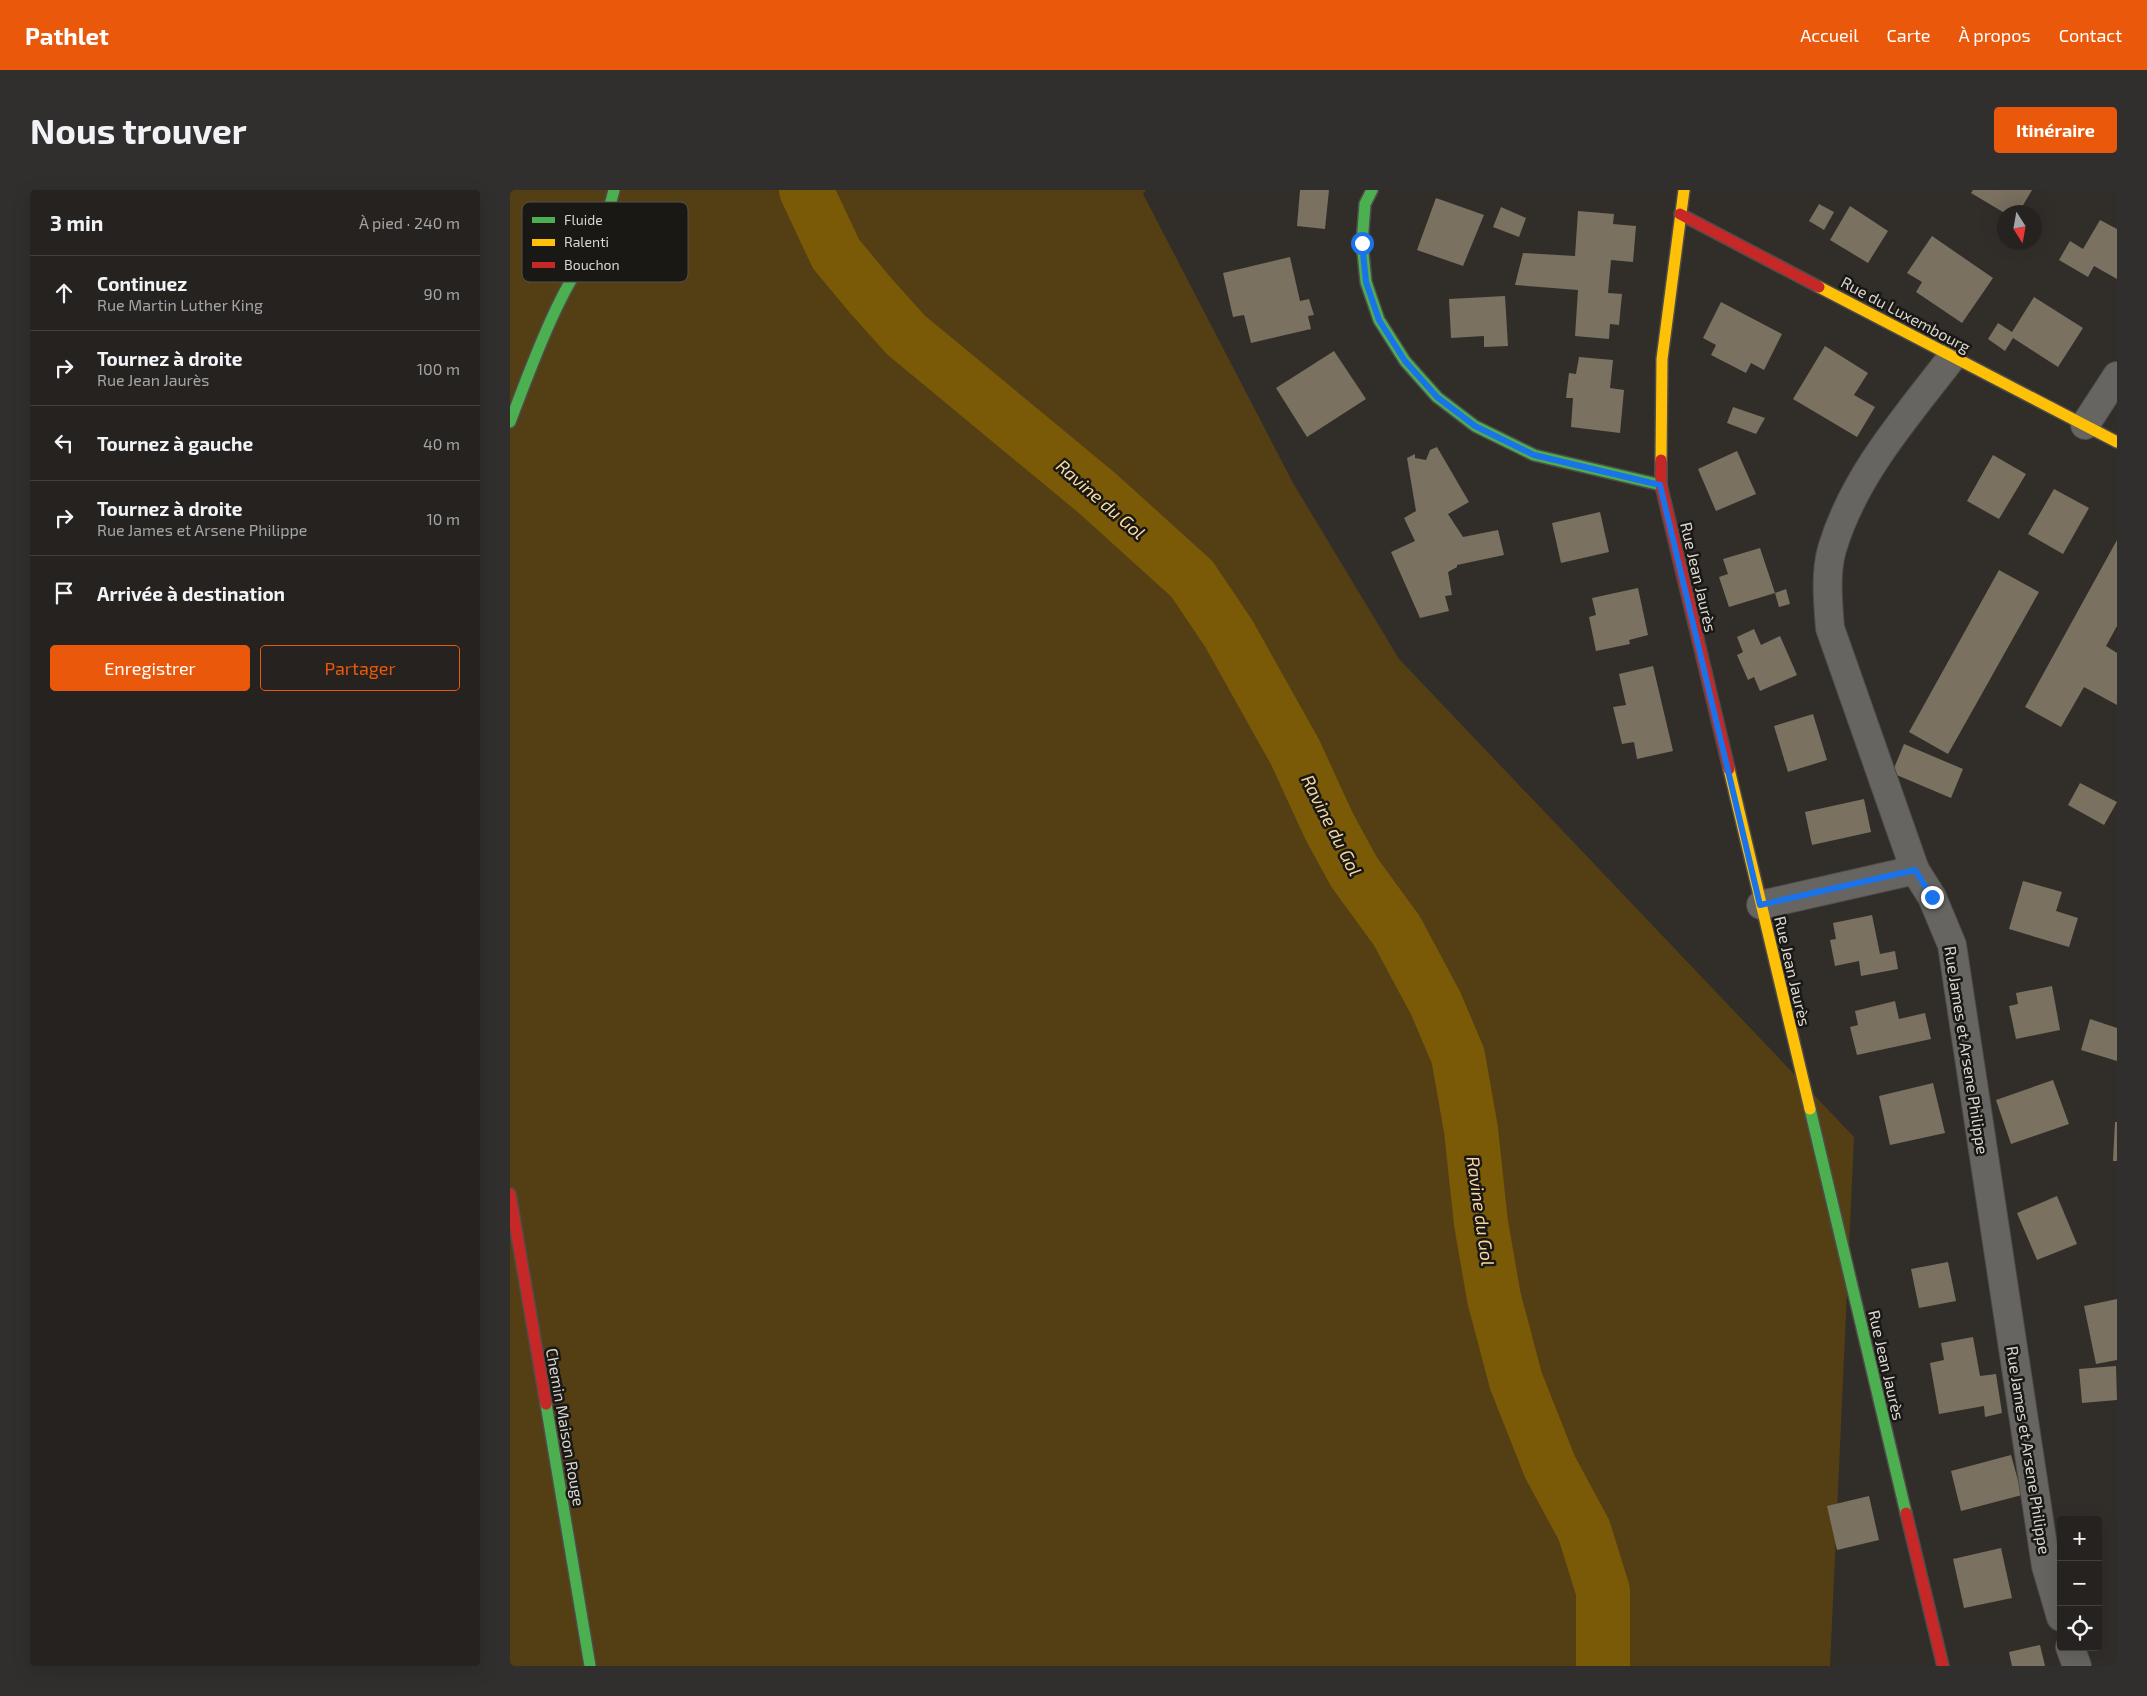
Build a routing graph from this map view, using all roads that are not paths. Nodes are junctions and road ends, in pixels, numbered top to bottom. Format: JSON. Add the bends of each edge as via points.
{"nodes":[{"id":1,"x":1372,"y":190,"type":"edge"},
{"id":2,"x":1684,"y":190,"type":"edge"},
{"id":3,"x":1680,"y":214,"type":"junction"},
{"id":4,"x":570,"y":282,"type":"edge"},
{"id":5,"x":1953,"y":356,"type":"junction"},
{"id":6,"x":2117,"y":376,"type":"edge"},
{"id":7,"x":510,"y":422,"type":"edge"},
{"id":8,"x":2085,"y":425,"type":"junction"},
{"id":9,"x":2117,"y":442,"type":"edge"},
{"id":10,"x":1660,"y":485,"type":"junction"},
{"id":11,"x":1915,"y":870,"type":"junction"},
{"id":12,"x":1760,"y":905,"type":"junction"},
{"id":13,"x":510,"y":1194,"type":"edge"},
{"id":14,"x":2058,"y":1606,"type":"edge"},
{"id":15,"x":2071,"y":1651,"type":"edge"},
{"id":16,"x":590,"y":1666,"type":"edge"},
{"id":17,"x":1943,"y":1666,"type":"edge"},
{"id":18,"x":2076,"y":1666,"type":"edge"}],
"edges":[{"from":1,"to":10,"type":"street","via":[[1365,204],[1362,243],[1366,282],[1379,320],[1405,361],[1437,397],[1475,426],[1534,455]]},
{"from":2,"to":3,"type":"street","name":"Rue Jean Jaurès"},
{"from":3,"to":5,"type":"street","name":"Rue du Luxembourg"},
{"from":3,"to":10,"type":"street","name":"Rue Jean Jaurès","via":[[1662,359]]},
{"from":4,"to":7,"type":"street","via":[[533,362]]},
{"from":5,"to":8,"type":"street","name":"Rue du Luxembourg"},
{"from":5,"to":11,"type":"street","name":"Rue James et Arsene Philippe","via":[[1867,470],[1847,509],[1832,550],[1827,588],[1830,628]]},
{"from":6,"to":8,"type":"street"},
{"from":8,"to":9,"type":"street","name":"Rue du Luxembourg"},
{"from":10,"to":12,"type":"street","name":"Rue Jean Jaurès"},
{"from":11,"to":12,"type":"street"},
{"from":11,"to":14,"type":"street","name":"Rue James et Arsene Philippe","via":[[1932,897],[1952,944],[2046,1566]]},
{"from":12,"to":17,"type":"street","name":"Rue Jean Jaurès"},
{"from":13,"to":16,"type":"street","name":"Chemin Maison Rouge"},
{"from":15,"to":18,"type":"street"}]}
